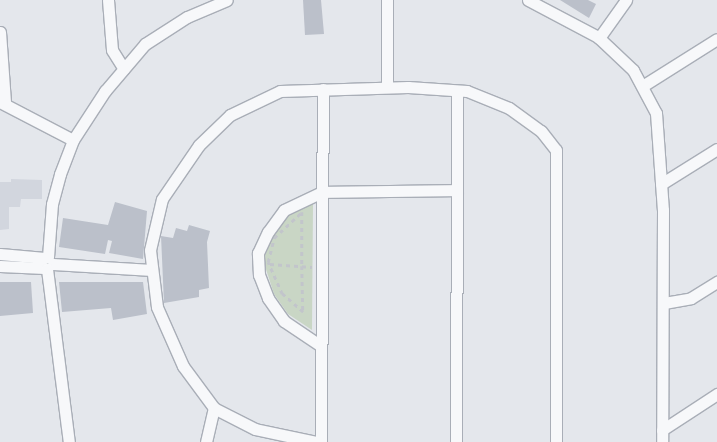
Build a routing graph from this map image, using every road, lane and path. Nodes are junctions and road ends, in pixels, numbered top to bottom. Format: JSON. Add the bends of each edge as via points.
{"nodes":[{"id":1,"x":108,"y":0,"type":"edge"},
{"id":2,"x":227,"y":0,"type":"edge"},
{"id":3,"x":387,"y":0,"type":"edge"},
{"id":4,"x":528,"y":0,"type":"edge"},
{"id":5,"x":626,"y":0,"type":"edge"},
{"id":6,"x":0,"y":32,"type":"edge"},
{"id":7,"x":599,"y":38,"type":"junction"},
{"id":8,"x":717,"y":39,"type":"edge"},
{"id":9,"x":124,"y":69,"type":"junction"},
{"id":10,"x":644,"y":85,"type":"junction"},
{"id":11,"x":387,"y":87,"type":"junction"},
{"id":12,"x":323,"y":89,"type":"junction"},
{"id":13,"x":457,"y":90,"type":"junction"},
{"id":14,"x":2,"y":102,"type":"edge"},
{"id":15,"x":73,"y":140,"type":"junction"},
{"id":16,"x":717,"y":149,"type":"edge"},
{"id":17,"x":662,"y":184,"type":"junction"},
{"id":18,"x":457,"y":190,"type":"junction"},
{"id":19,"x":322,"y":192,"type":"junction"},
{"id":20,"x":0,"y":254,"type":"edge"},
{"id":21,"x":47,"y":263,"type":"junction"},
{"id":22,"x":263,"y":264,"type":"junction"},
{"id":23,"x":0,"y":266,"type":"edge"},
{"id":24,"x":302,"y":266,"type":"junction"},
{"id":25,"x":322,"y":267,"type":"junction"},
{"id":26,"x":152,"y":270,"type":"junction"},
{"id":27,"x":717,"y":282,"type":"edge"},
{"id":28,"x":664,"y":303,"type":"junction"},
{"id":29,"x":321,"y":346,"type":"junction"},
{"id":30,"x":717,"y":394,"type":"edge"},
{"id":31,"x":214,"y":408,"type":"junction"},
{"id":32,"x":662,"y":430,"type":"junction"},
{"id":33,"x":69,"y":442,"type":"edge"},
{"id":34,"x":206,"y":442,"type":"edge"},
{"id":35,"x":316,"y":442,"type":"edge"},
{"id":36,"x":321,"y":442,"type":"edge"},
{"id":37,"x":456,"y":442,"type":"edge"},
{"id":38,"x":556,"y":442,"type":"edge"},
{"id":39,"x":662,"y":442,"type":"edge"}],
"edges":[{"from":1,"to":9,"type":"street","via":[[112,50]]},
{"from":2,"to":9,"type":"street","via":[[167,28],[144,44]]},
{"from":3,"to":11,"type":"street"},
{"from":4,"to":7,"type":"street"},
{"from":5,"to":7,"type":"street"},
{"from":6,"to":14,"type":"street"},
{"from":7,"to":10,"type":"street"},
{"from":8,"to":10,"type":"street"},
{"from":9,"to":15,"type":"street"},
{"from":10,"to":17,"type":"street","via":[[656,113]]},
{"from":11,"to":12,"type":"street"},
{"from":11,"to":13,"type":"street"},
{"from":12,"to":19,"type":"street"},
{"from":12,"to":26,"type":"street","via":[[280,91],[230,115],[199,145],[162,199],[150,250]]},
{"from":13,"to":18,"type":"street"},
{"from":13,"to":38,"type":"street","via":[[509,108],[541,131],[556,150]]},
{"from":14,"to":15,"type":"street"},
{"from":15,"to":21,"type":"street","via":[[52,204]]},
{"from":16,"to":17,"type":"street"},
{"from":17,"to":28,"type":"street"},
{"from":18,"to":19,"type":"street"},
{"from":18,"to":37,"type":"street"},
{"from":19,"to":22,"type":"street","via":[[284,210],[258,253]]},
{"from":19,"to":25,"type":"street"},
{"from":20,"to":21,"type":"street"},
{"from":21,"to":23,"type":"street"},
{"from":21,"to":26,"type":"street"},
{"from":21,"to":33,"type":"street"},
{"from":22,"to":24,"type":"path"},
{"from":22,"to":24,"type":"path","via":[[282,294],[302,312]]},
{"from":22,"to":24,"type":"path","via":[[274,238],[302,212]]},
{"from":22,"to":29,"type":"street","via":[[259,275],[268,298],[284,321]]},
{"from":24,"to":25,"type":"path"},
{"from":25,"to":29,"type":"street"},
{"from":26,"to":31,"type":"street","via":[[157,307],[183,366]]},
{"from":27,"to":28,"type":"street","via":[[691,298]]},
{"from":28,"to":32,"type":"street"},
{"from":29,"to":36,"type":"street"},
{"from":30,"to":32,"type":"street"},
{"from":31,"to":34,"type":"street"},
{"from":31,"to":35,"type":"street","via":[[256,429]]},
{"from":32,"to":39,"type":"street"}]}
